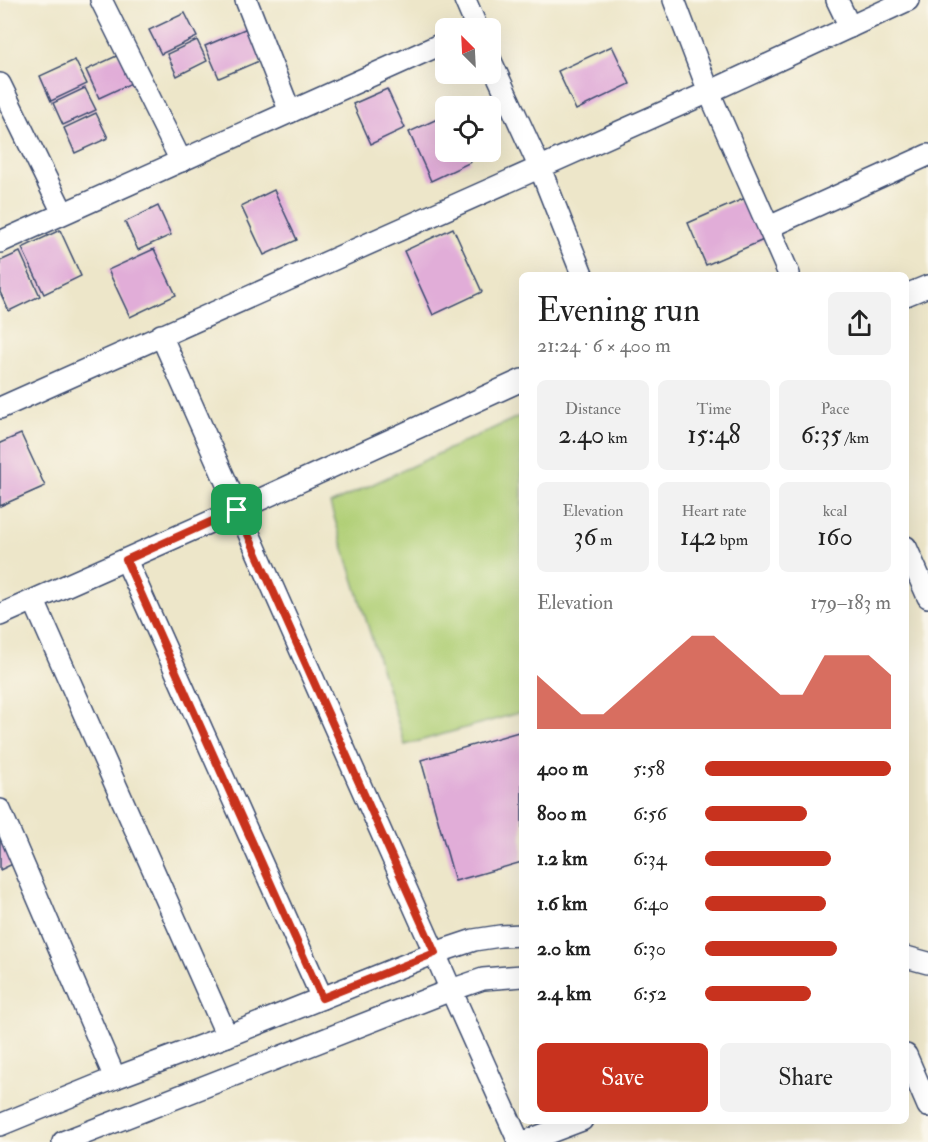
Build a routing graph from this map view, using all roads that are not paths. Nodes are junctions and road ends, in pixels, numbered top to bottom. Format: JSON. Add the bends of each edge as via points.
{"nodes":[{"id":1,"x":101,"y":0,"type":"edge"},
{"id":2,"x":246,"y":0,"type":"edge"},
{"id":3,"x":465,"y":0,"type":"edge"},
{"id":4,"x":674,"y":0,"type":"edge"},
{"id":5,"x":837,"y":0,"type":"edge"},
{"id":6,"x":908,"y":0,"type":"edge"},
{"id":7,"x":473,"y":18,"type":"edge"},
{"id":8,"x":850,"y":27,"type":"junction"},
{"id":9,"x":435,"y":47,"type":"edge"},
{"id":10,"x":501,"y":83,"type":"edge"},
{"id":11,"x":0,"y":84,"type":"edge"},
{"id":12,"x":709,"y":92,"type":"junction"},
{"id":13,"x":290,"y":112,"type":"junction"},
{"id":14,"x":928,"y":155,"type":"edge"},
{"id":15,"x":181,"y":161,"type":"junction"},
{"id":16,"x":540,"y":168,"type":"junction"},
{"id":17,"x":63,"y":213,"type":"junction"},
{"id":18,"x":769,"y":227,"type":"junction"},
{"id":19,"x":0,"y":242,"type":"edge"},
{"id":20,"x":581,"y":272,"type":"edge"},
{"id":21,"x":788,"y":272,"type":"edge"},
{"id":22,"x":928,"y":286,"type":"edge"},
{"id":23,"x":909,"y":294,"type":"edge"},
{"id":24,"x":161,"y":335,"type":"junction"},
{"id":25,"x":519,"y":381,"type":"edge"},
{"id":26,"x":0,"y":408,"type":"edge"},
{"id":27,"x":237,"y":510,"type":"junction"},
{"id":28,"x":909,"y":554,"type":"edge"},
{"id":29,"x":126,"y":560,"type":"junction"},
{"id":30,"x":928,"y":597,"type":"edge"},
{"id":31,"x":33,"y":601,"type":"junction"},
{"id":32,"x":0,"y":615,"type":"edge"},
{"id":33,"x":0,"y":810,"type":"edge"},
{"id":34,"x":519,"y":935,"type":"edge"},
{"id":35,"x":435,"y":953,"type":"junction"},
{"id":36,"x":909,"y":958,"type":"edge"},
{"id":37,"x":928,"y":963,"type":"edge"},
{"id":38,"x":519,"y":976,"type":"edge"},
{"id":39,"x":450,"y":990,"type":"junction"},
{"id":40,"x":322,"y":998,"type":"junction"},
{"id":41,"x":227,"y":1036,"type":"junction"},
{"id":42,"x":909,"y":1062,"type":"edge"},
{"id":43,"x":115,"y":1078,"type":"junction"},
{"id":44,"x":928,"y":1106,"type":"edge"},
{"id":45,"x":571,"y":1124,"type":"edge"},
{"id":46,"x":0,"y":1125,"type":"edge"},
{"id":47,"x":63,"y":1142,"type":"edge"},
{"id":48,"x":522,"y":1142,"type":"edge"}],
"edges":[{"from":1,"to":15,"type":"street"},
{"from":2,"to":13,"type":"street"},
{"from":3,"to":7,"type":"street"},
{"from":4,"to":12,"type":"street"},
{"from":5,"to":8,"type":"street"},
{"from":6,"to":8,"type":"street"},
{"from":8,"to":12,"type":"street"},
{"from":9,"to":13,"type":"street"},
{"from":10,"to":16,"type":"street"},
{"from":11,"to":17,"type":"street"},
{"from":12,"to":16,"type":"street"},
{"from":12,"to":18,"type":"street"},
{"from":13,"to":15,"type":"street"},
{"from":14,"to":18,"type":"street"},
{"from":15,"to":17,"type":"street"},
{"from":16,"to":20,"type":"street"},
{"from":16,"to":24,"type":"street"},
{"from":17,"to":19,"type":"street"},
{"from":18,"to":21,"type":"street"},
{"from":22,"to":23,"type":"street"},
{"from":24,"to":26,"type":"street"},
{"from":24,"to":27,"type":"street"},
{"from":25,"to":27,"type":"street"},
{"from":27,"to":29,"type":"street"},
{"from":27,"to":35,"type":"street"},
{"from":28,"to":30,"type":"street"},
{"from":29,"to":31,"type":"street"},
{"from":29,"to":40,"type":"street"},
{"from":31,"to":32,"type":"street"},
{"from":31,"to":41,"type":"street"},
{"from":33,"to":43,"type":"street"},
{"from":34,"to":35,"type":"street","via":[[474,940]]},
{"from":35,"to":39,"type":"street"},
{"from":35,"to":40,"type":"street"},
{"from":36,"to":37,"type":"street"},
{"from":38,"to":39,"type":"street","via":[[483,979]]},
{"from":39,"to":47,"type":"street"},
{"from":39,"to":48,"type":"street"},
{"from":40,"to":41,"type":"street"},
{"from":41,"to":43,"type":"street"},
{"from":42,"to":44,"type":"street"},
{"from":43,"to":46,"type":"street"},
{"from":45,"to":48,"type":"street"}]}
